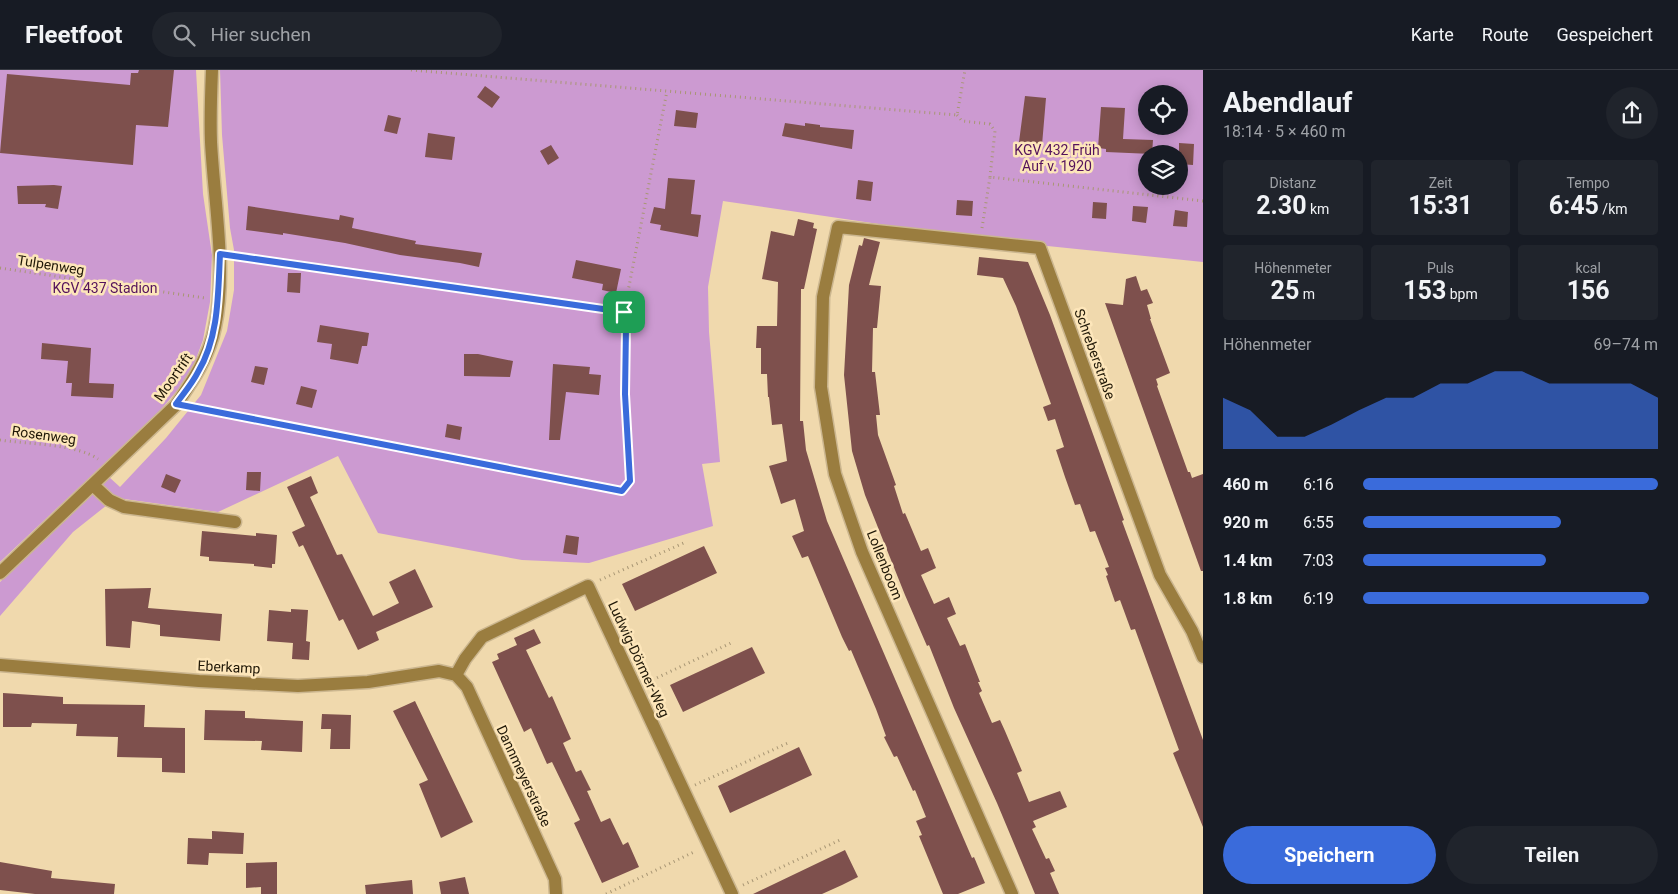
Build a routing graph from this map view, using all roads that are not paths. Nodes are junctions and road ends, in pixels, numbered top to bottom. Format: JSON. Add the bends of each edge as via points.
{"nodes":[{"id":1,"x":212,"y":70,"type":"edge"},
{"id":2,"x":838,"y":227,"type":"joint"},
{"id":3,"x":93,"y":485,"type":"junction"},
{"id":4,"x":235,"y":522,"type":"dead end"},
{"id":5,"x":0,"y":573,"type":"edge"},
{"id":6,"x":1197,"y":629,"type":"edge"},
{"id":7,"x":1203,"y":657,"type":"edge"},
{"id":8,"x":0,"y":666,"type":"edge"},
{"id":9,"x":456,"y":675,"type":"junction"},
{"id":10,"x":731,"y":892,"type":"edge"},
{"id":11,"x":556,"y":894,"type":"edge"},
{"id":12,"x":1012,"y":894,"type":"edge"}],
"edges":[{"from":1,"to":3,"type":"street","name":"Moortrift","via":[[211,141],[220,254],[215,327],[207,355],[176,404]]},
{"from":2,"to":6,"type":"street","name":"Schreberstraße","via":[[1040,248],[1160,575]]},
{"from":2,"to":12,"type":"street","name":"Lollenboom","via":[[823,297],[821,387],[835,474],[862,552]]},
{"from":3,"to":4,"type":"street","via":[[109,500],[124,507]]},
{"from":3,"to":5,"type":"street","name":"Moortrift"},
{"from":6,"to":7,"type":"street","name":"Schreberstraße"},
{"from":8,"to":9,"type":"street","name":"Eberkamp","via":[[298,686],[368,682],[439,671]]},
{"from":9,"to":10,"type":"street","name":"Ludwig-Dörmer-Weg","via":[[482,637],[588,586]]},
{"from":9,"to":11,"type":"street","name":"Dannmeyerstraße","via":[[467,687],[555,879]]}]}
